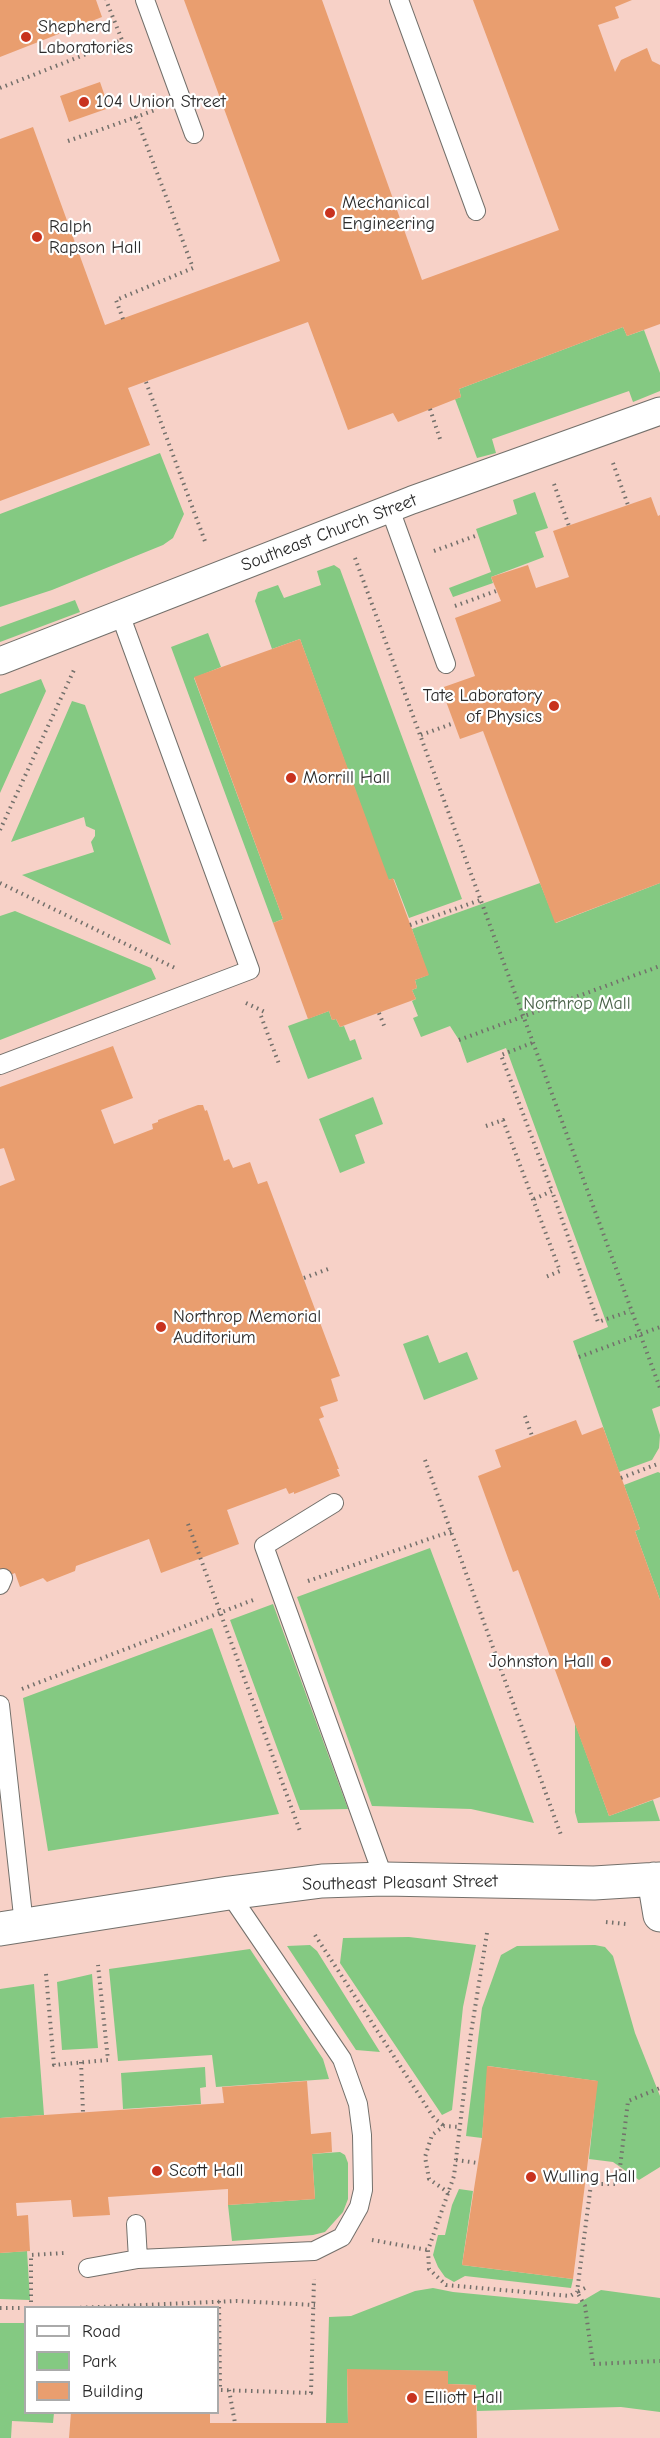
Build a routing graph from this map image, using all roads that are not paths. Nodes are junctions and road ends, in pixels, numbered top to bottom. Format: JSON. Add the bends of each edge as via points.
{"nodes":[{"id":1,"x":145,"y":0,"type":"edge"},
{"id":2,"x":399,"y":0,"type":"edge"},
{"id":3,"x":194,"y":134,"type":"dead end"},
{"id":4,"x":476,"y":211,"type":"dead end"},
{"id":5,"x":660,"y":411,"type":"edge"},
{"id":6,"x":390,"y":509,"type":"junction"},
{"id":7,"x":120,"y":614,"type":"junction"},
{"id":8,"x":0,"y":661,"type":"edge"},
{"id":9,"x":446,"y":664,"type":"dead end"},
{"id":10,"x":0,"y":1065,"type":"edge"},
{"id":11,"x":334,"y":1503,"type":"dead end"},
{"id":12,"x":5,"y":1699,"type":"edge"},
{"id":13,"x":384,"y":1879,"type":"junction"},
{"id":14,"x":657,"y":1879,"type":"edge"},
{"id":15,"x":229,"y":1893,"type":"junction"},
{"id":16,"x":660,"y":1915,"type":"edge"},
{"id":17,"x":12,"y":1927,"type":"edge"},
{"id":18,"x":136,"y":2224,"type":"dead end"},
{"id":19,"x":138,"y":2259,"type":"junction"},
{"id":20,"x":88,"y":2268,"type":"dead end"}],
"edges":[{"from":1,"to":3,"type":"lane"},
{"from":2,"to":4,"type":"lane"},
{"from":5,"to":6,"type":"street","name":"Southeast Church Street"},
{"from":6,"to":7,"type":"street","name":"Southeast Church Street"},
{"from":6,"to":9,"type":"lane"},
{"from":7,"to":8,"type":"street","name":"Southeast Church Street"},
{"from":7,"to":10,"type":"lane","via":[[250,970]]},
{"from":11,"to":13,"type":"lane","via":[[264,1546]]},
{"from":12,"to":17,"type":"lane"},
{"from":13,"to":14,"type":"street","name":"Southeast Pleasant Street","via":[[594,1882]]},
{"from":13,"to":15,"type":"street","name":"Southeast Pleasant Street","via":[[322,1881]]},
{"from":14,"to":16,"type":"street"},
{"from":15,"to":17,"type":"street","name":"Southeast Pleasant Street"},
{"from":15,"to":19,"type":"lane","via":[[342,2059],[352,2083],[362,2135],[363,2190],[359,2207],[342,2237],[314,2251]]},
{"from":18,"to":19,"type":"lane"},
{"from":19,"to":20,"type":"lane"}]}
